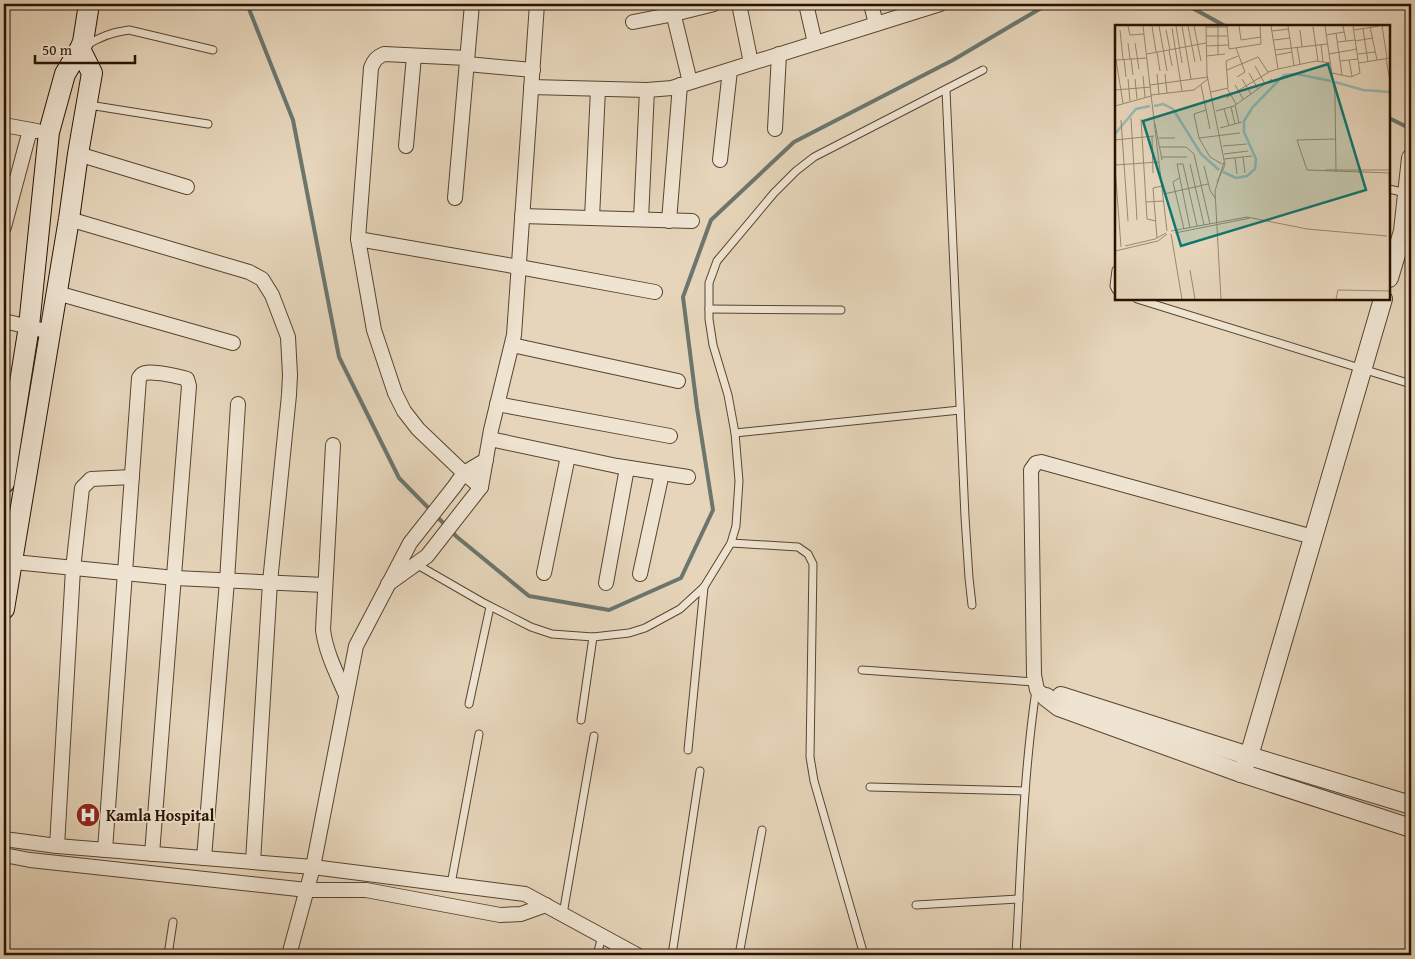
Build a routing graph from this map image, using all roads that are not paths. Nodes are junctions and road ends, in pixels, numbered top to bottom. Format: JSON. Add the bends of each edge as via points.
{"nodes":[{"id":1,"x":89,"y":4,"type":"edge"},
{"id":2,"x":472,"y":4,"type":"edge"},
{"id":3,"x":537,"y":4,"type":"edge"},
{"id":4,"x":714,"y":4,"type":"edge"},
{"id":5,"x":739,"y":4,"type":"edge"},
{"id":6,"x":806,"y":4,"type":"edge"},
{"id":7,"x":871,"y":4,"type":"edge"},
{"id":8,"x":938,"y":4,"type":"edge"},
{"id":9,"x":672,"y":9,"type":"edge"},
{"id":10,"x":633,"y":22,"type":"dead end"},
{"id":11,"x":876,"y":24,"type":"junction"},
{"id":12,"x":815,"y":43,"type":"junction"},
{"id":13,"x":81,"y":46,"type":"junction"},
{"id":14,"x":213,"y":50,"type":"dead end"},
{"id":15,"x":779,"y":54,"type":"junction"},
{"id":16,"x":414,"y":56,"type":"junction"},
{"id":17,"x":467,"y":61,"type":"junction"},
{"id":18,"x":752,"y":63,"type":"junction"},
{"id":19,"x":533,"y":70,"type":"junction"},
{"id":20,"x":730,"y":70,"type":"junction"},
{"id":21,"x":983,"y":70,"type":"dead end"},
{"id":22,"x":685,"y":84,"type":"junction"},
{"id":23,"x":531,"y":87,"type":"junction"},
{"id":24,"x":598,"y":89,"type":"junction"},
{"id":25,"x":647,"y":90,"type":"junction"},
{"id":26,"x":946,"y":90,"type":"junction"},
{"id":27,"x":86,"y":105,"type":"junction"},
{"id":28,"x":208,"y":124,"type":"dead end"},
{"id":29,"x":4,"y":125,"type":"edge"},
{"id":30,"x":775,"y":129,"type":"dead end"},
{"id":31,"x":40,"y":131,"type":"junction"},
{"id":32,"x":406,"y":146,"type":"dead end"},
{"id":33,"x":78,"y":154,"type":"junction"},
{"id":34,"x":720,"y":160,"type":"dead end"},
{"id":35,"x":1411,"y":162,"type":"edge"},
{"id":36,"x":187,"y":187,"type":"dead end"},
{"id":37,"x":1390,"y":189,"type":"edge"},
{"id":38,"x":1407,"y":193,"type":"junction"},
{"id":39,"x":455,"y":198,"type":"dead end"},
{"id":40,"x":522,"y":216,"type":"junction"},
{"id":41,"x":592,"y":218,"type":"junction"},
{"id":42,"x":69,"y":219,"type":"junction"},
{"id":43,"x":641,"y":220,"type":"junction"},
{"id":44,"x":669,"y":220,"type":"junction"},
{"id":45,"x":692,"y":221,"type":"dead end"},
{"id":46,"x":4,"y":227,"type":"edge"},
{"id":47,"x":358,"y":239,"type":"junction"},
{"id":48,"x":519,"y":266,"type":"junction"},
{"id":49,"x":1390,"y":274,"type":"edge"},
{"id":50,"x":655,"y":292,"type":"dead end"},
{"id":51,"x":57,"y":293,"type":"junction"},
{"id":52,"x":1139,"y":300,"type":"edge"},
{"id":53,"x":1383,"y":300,"type":"edge"},
{"id":54,"x":709,"y":309,"type":"junction"},
{"id":55,"x":841,"y":310,"type":"dead end"},
{"id":56,"x":4,"y":321,"type":"edge"},
{"id":57,"x":29,"y":326,"type":"junction"},
{"id":58,"x":50,"y":332,"type":"junction"},
{"id":59,"x":233,"y":343,"type":"dead end"},
{"id":60,"x":512,"y":345,"type":"junction"},
{"id":61,"x":1362,"y":370,"type":"junction"},
{"id":62,"x":678,"y":381,"type":"dead end"},
{"id":63,"x":1411,"y":384,"type":"edge"},
{"id":64,"x":238,"y":404,"type":"dead end"},
{"id":65,"x":497,"y":404,"type":"junction"},
{"id":66,"x":960,"y":410,"type":"junction"},
{"id":67,"x":735,"y":433,"type":"junction"},
{"id":68,"x":670,"y":436,"type":"dead end"},
{"id":69,"x":490,"y":439,"type":"junction"},
{"id":70,"x":333,"y":445,"type":"dead end"},
{"id":71,"x":568,"y":456,"type":"junction"},
{"id":72,"x":486,"y":460,"type":"junction"},
{"id":73,"x":627,"y":468,"type":"junction"},
{"id":74,"x":464,"y":473,"type":"junction"},
{"id":75,"x":662,"y":473,"type":"junction"},
{"id":76,"x":132,"y":477,"type":"junction"},
{"id":77,"x":688,"y":477,"type":"dead end"},
{"id":78,"x":4,"y":483,"type":"edge"},
{"id":79,"x":481,"y":487,"type":"junction"},
{"id":80,"x":1313,"y":537,"type":"junction"},
{"id":81,"x":730,"y":543,"type":"junction"},
{"id":82,"x":422,"y":560,"type":"junction"},
{"id":83,"x":8,"y":561,"type":"edge"},
{"id":84,"x":73,"y":568,"type":"junction"},
{"id":85,"x":125,"y":573,"type":"junction"},
{"id":86,"x":544,"y":573,"type":"dead end"},
{"id":87,"x":640,"y":574,"type":"dead end"},
{"id":88,"x":175,"y":578,"type":"junction"},
{"id":89,"x":227,"y":581,"type":"junction"},
{"id":90,"x":270,"y":582,"type":"junction"},
{"id":91,"x":606,"y":583,"type":"dead end"},
{"id":92,"x":388,"y":584,"type":"junction"},
{"id":93,"x":325,"y":585,"type":"junction"},
{"id":94,"x":704,"y":587,"type":"junction"},
{"id":95,"x":972,"y":605,"type":"dead end"},
{"id":96,"x":490,"y":607,"type":"junction"},
{"id":97,"x":4,"y":609,"type":"edge"},
{"id":98,"x":593,"y":637,"type":"junction"},
{"id":99,"x":862,"y":670,"type":"dead end"},
{"id":100,"x":1039,"y":690,"type":"junction"},
{"id":101,"x":346,"y":695,"type":"junction"},
{"id":102,"x":468,"y":704,"type":"dead end"},
{"id":103,"x":581,"y":720,"type":"dead end"},
{"id":104,"x":479,"y":734,"type":"dead end"},
{"id":105,"x":594,"y":736,"type":"dead end"},
{"id":106,"x":688,"y":750,"type":"dead end"},
{"id":107,"x":1249,"y":756,"type":"junction"},
{"id":108,"x":700,"y":770,"type":"dead end"},
{"id":109,"x":1241,"y":773,"type":"junction"},
{"id":110,"x":870,"y":787,"type":"dead end"},
{"id":111,"x":1026,"y":790,"type":"junction"},
{"id":112,"x":1411,"y":806,"type":"edge"},
{"id":113,"x":1410,"y":824,"type":"edge"},
{"id":114,"x":762,"y":830,"type":"dead end"},
{"id":115,"x":4,"y":839,"type":"edge"},
{"id":116,"x":57,"y":846,"type":"junction"},
{"id":117,"x":105,"y":850,"type":"junction"},
{"id":118,"x":152,"y":854,"type":"junction"},
{"id":119,"x":4,"y":855,"type":"edge"},
{"id":120,"x":204,"y":858,"type":"junction"},
{"id":121,"x":253,"y":862,"type":"junction"},
{"id":122,"x":313,"y":867,"type":"junction"},
{"id":123,"x":451,"y":884,"type":"junction"},
{"id":124,"x":306,"y":890,"type":"junction"},
{"id":125,"x":1019,"y":899,"type":"junction"},
{"id":126,"x":546,"y":905,"type":"junction"},
{"id":127,"x":916,"y":905,"type":"dead end"},
{"id":128,"x":563,"y":914,"type":"junction"},
{"id":129,"x":173,"y":922,"type":"dead end"},
{"id":130,"x":602,"y":936,"type":"junction"},
{"id":131,"x":289,"y":954,"type":"edge"},
{"id":132,"x":168,"y":955,"type":"edge"},
{"id":133,"x":310,"y":955,"type":"edge"},
{"id":134,"x":597,"y":955,"type":"edge"},
{"id":135,"x":637,"y":955,"type":"edge"},
{"id":136,"x":672,"y":955,"type":"edge"},
{"id":137,"x":739,"y":955,"type":"edge"},
{"id":138,"x":864,"y":955,"type":"edge"},
{"id":139,"x":1016,"y":955,"type":"edge"}],
"edges":[{"from":1,"to":13,"type":"main road"},
{"from":2,"to":17,"type":"street"},
{"from":3,"to":19,"type":"street"},
{"from":4,"to":9,"type":"street"},
{"from":5,"to":18,"type":"street"},
{"from":6,"to":12,"type":"street"},
{"from":7,"to":11,"type":"street"},
{"from":8,"to":11,"type":"street"},
{"from":9,"to":10,"type":"street"},
{"from":9,"to":22,"type":"street"},
{"from":11,"to":12,"type":"street"},
{"from":12,"to":15,"type":"street"},
{"from":13,"to":14,"type":"lane","via":[[106,34],[129,30]]},
{"from":13,"to":27,"type":"main road","via":[[92,73]]},
{"from":13,"to":31,"type":"main road","via":[[64,74]]},
{"from":15,"to":18,"type":"street"},
{"from":15,"to":30,"type":"street"},
{"from":16,"to":17,"type":"street"},
{"from":16,"to":32,"type":"street"},
{"from":16,"to":47,"type":"street","via":[[384,54],[374,61]]},
{"from":17,"to":19,"type":"street"},
{"from":17,"to":39,"type":"street"},
{"from":18,"to":20,"type":"street"},
{"from":19,"to":23,"type":"street"},
{"from":20,"to":22,"type":"street"},
{"from":20,"to":34,"type":"street"},
{"from":21,"to":26,"type":"lane"},
{"from":22,"to":25,"type":"street"},
{"from":22,"to":44,"type":"street"},
{"from":23,"to":24,"type":"street"},
{"from":23,"to":40,"type":"street"},
{"from":24,"to":25,"type":"street"},
{"from":24,"to":41,"type":"street"},
{"from":25,"to":43,"type":"street"},
{"from":26,"to":54,"type":"lane","via":[[814,157],[796,171],[717,261],[709,283]]},
{"from":26,"to":66,"type":"lane"},
{"from":27,"to":28,"type":"lane"},
{"from":27,"to":33,"type":"main road"},
{"from":29,"to":31,"type":"street"},
{"from":31,"to":46,"type":"street"},
{"from":31,"to":57,"type":"main road"},
{"from":33,"to":36,"type":"street"},
{"from":33,"to":42,"type":"main road"},
{"from":35,"to":38,"type":"street"},
{"from":37,"to":38,"type":"lane"},
{"from":38,"to":49,"type":"street","via":[[1402,231]]},
{"from":40,"to":41,"type":"street"},
{"from":40,"to":48,"type":"street"},
{"from":41,"to":43,"type":"street"},
{"from":42,"to":51,"type":"main road"},
{"from":42,"to":90,"type":"street","via":[[249,272],[262,279],[272,295],[288,337],[290,375]]},
{"from":43,"to":44,"type":"street"},
{"from":44,"to":45,"type":"street"},
{"from":47,"to":48,"type":"street"},
{"from":47,"to":74,"type":"street","via":[[374,330],[395,393],[418,429]]},
{"from":48,"to":50,"type":"street"},
{"from":48,"to":60,"type":"street"},
{"from":51,"to":58,"type":"main road"},
{"from":51,"to":59,"type":"street"},
{"from":52,"to":61,"type":"lane"},
{"from":53,"to":61,"type":"street"},
{"from":54,"to":55,"type":"lane"},
{"from":54,"to":67,"type":"lane","via":[[713,345]]},
{"from":56,"to":57,"type":"street"},
{"from":57,"to":58,"type":"street"},
{"from":57,"to":78,"type":"main road"},
{"from":58,"to":83,"type":"main road"},
{"from":60,"to":62,"type":"street"},
{"from":60,"to":65,"type":"street"},
{"from":61,"to":63,"type":"lane"},
{"from":61,"to":80,"type":"street"},
{"from":64,"to":89,"type":"street"},
{"from":65,"to":68,"type":"street"},
{"from":65,"to":69,"type":"street"},
{"from":66,"to":67,"type":"lane"},
{"from":66,"to":95,"type":"lane"},
{"from":67,"to":81,"type":"lane","via":[[739,481],[736,526]]},
{"from":69,"to":71,"type":"street"},
{"from":69,"to":72,"type":"street"},
{"from":70,"to":93,"type":"street"},
{"from":71,"to":73,"type":"street"},
{"from":71,"to":86,"type":"street"},
{"from":72,"to":74,"type":"street"},
{"from":72,"to":79,"type":"street"},
{"from":73,"to":75,"type":"street"},
{"from":73,"to":91,"type":"street"},
{"from":74,"to":79,"type":"street"},
{"from":74,"to":92,"type":"street","via":[[410,543]]},
{"from":75,"to":77,"type":"street"},
{"from":75,"to":87,"type":"street"},
{"from":76,"to":84,"type":"street","via":[[91,479],[82,488]]},
{"from":76,"to":85,"type":"street"},
{"from":76,"to":88,"type":"street","via":[[139,378],[148,372],[187,379],[190,386]]},
{"from":79,"to":82,"type":"street"},
{"from":80,"to":100,"type":"street","via":[[1036,463],[1031,470]]},
{"from":80,"to":107,"type":"street"},
{"from":81,"to":94,"type":"lane"},
{"from":81,"to":138,"type":"lane","via":[[798,547],[808,554],[813,564],[810,758]]},
{"from":82,"to":92,"type":"street"},
{"from":82,"to":96,"type":"lane"},
{"from":83,"to":84,"type":"street"},
{"from":83,"to":97,"type":"main road"},
{"from":84,"to":85,"type":"street"},
{"from":84,"to":116,"type":"street"},
{"from":85,"to":88,"type":"street"},
{"from":85,"to":117,"type":"street"},
{"from":88,"to":89,"type":"street"},
{"from":88,"to":118,"type":"street"},
{"from":89,"to":90,"type":"street"},
{"from":89,"to":120,"type":"street"},
{"from":90,"to":93,"type":"street"},
{"from":90,"to":121,"type":"street"},
{"from":92,"to":101,"type":"street","via":[[356,646]]},
{"from":93,"to":101,"type":"street","via":[[322,630]]},
{"from":94,"to":98,"type":"lane","via":[[680,609],[645,628]]},
{"from":94,"to":106,"type":"lane"},
{"from":96,"to":98,"type":"lane","via":[[552,634]]},
{"from":96,"to":102,"type":"lane"},
{"from":98,"to":103,"type":"lane"},
{"from":99,"to":100,"type":"lane"},
{"from":100,"to":107,"type":"street"},
{"from":100,"to":109,"type":"street","via":[[1059,707]]},
{"from":100,"to":111,"type":"lane","via":[[1031,725]]},
{"from":101,"to":122,"type":"street"},
{"from":104,"to":123,"type":"lane"},
{"from":105,"to":128,"type":"lane"},
{"from":107,"to":109,"type":"street"},
{"from":107,"to":112,"type":"street"},
{"from":108,"to":136,"type":"lane"},
{"from":109,"to":113,"type":"street"},
{"from":110,"to":111,"type":"lane"},
{"from":111,"to":125,"type":"lane"},
{"from":114,"to":137,"type":"lane"},
{"from":115,"to":116,"type":"street"},
{"from":116,"to":117,"type":"street"},
{"from":117,"to":118,"type":"street"},
{"from":118,"to":120,"type":"street"},
{"from":119,"to":124,"type":"street"},
{"from":120,"to":121,"type":"street"},
{"from":121,"to":122,"type":"street"},
{"from":122,"to":123,"type":"street"},
{"from":122,"to":124,"type":"street"},
{"from":123,"to":126,"type":"street","via":[[525,894]]},
{"from":124,"to":126,"type":"street","via":[[366,890],[500,915],[521,914]]},
{"from":124,"to":131,"type":"street"},
{"from":125,"to":127,"type":"lane"},
{"from":125,"to":139,"type":"lane"},
{"from":126,"to":128,"type":"street"},
{"from":128,"to":130,"type":"street"},
{"from":129,"to":132,"type":"lane"},
{"from":130,"to":134,"type":"lane"},
{"from":130,"to":135,"type":"street"},
{"from":131,"to":133,"type":"lane"}]}
